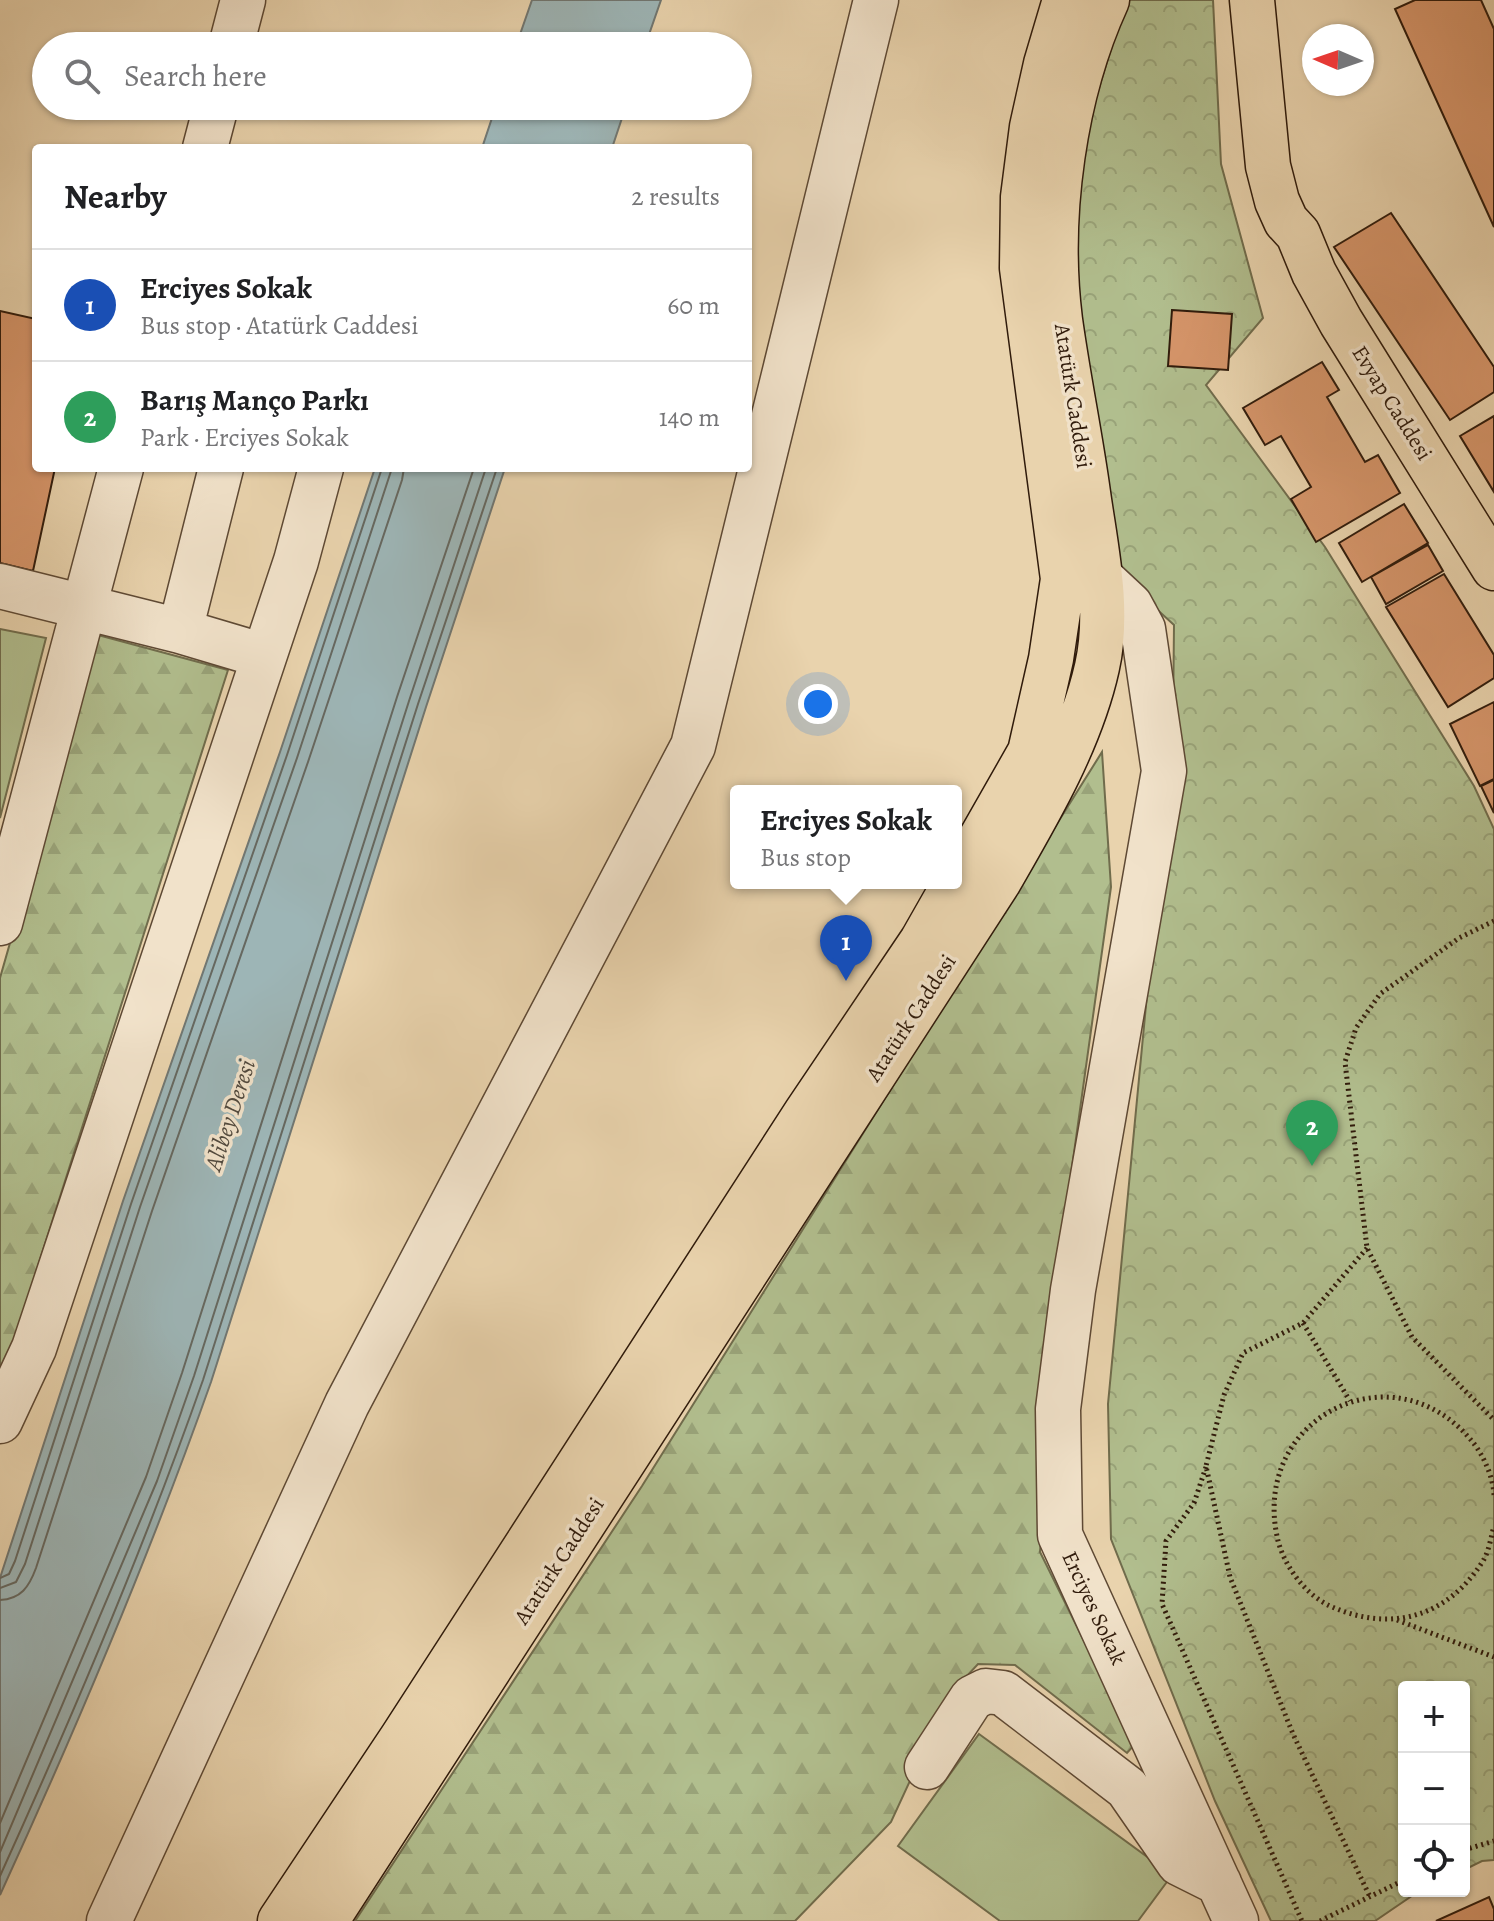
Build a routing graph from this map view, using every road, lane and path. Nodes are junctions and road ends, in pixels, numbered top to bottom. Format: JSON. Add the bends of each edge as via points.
{"nodes":[{"id":1,"x":243,"y":0,"type":"edge"},
{"id":2,"x":876,"y":0,"type":"edge"},
{"id":3,"x":1065,"y":0,"type":"edge"},
{"id":4,"x":1107,"y":0,"type":"edge"},
{"id":5,"x":1252,"y":0,"type":"edge"},
{"id":6,"x":1276,"y":0,"type":"edge"},
{"id":7,"x":235,"y":32,"type":"edge"},
{"id":8,"x":212,"y":120,"type":"edge"},
{"id":9,"x":206,"y":144,"type":"edge"},
{"id":10,"x":1298,"y":234,"type":"junction"},
{"id":11,"x":120,"y":472,"type":"edge"},
{"id":12,"x":220,"y":472,"type":"edge"},
{"id":13,"x":320,"y":472,"type":"edge"},
{"id":14,"x":1494,"y":568,"type":"edge"},
{"id":15,"x":1082,"y":578,"type":"junction"},
{"id":16,"x":0,"y":586,"type":"edge"},
{"id":17,"x":84,"y":606,"type":"junction"},
{"id":18,"x":180,"y":631,"type":"junction"},
{"id":19,"x":264,"y":656,"type":"junction"},
{"id":20,"x":962,"y":871,"type":"edge"},
{"id":21,"x":952,"y":889,"type":"edge"},
{"id":22,"x":1494,"y":921,"type":"edge"},
{"id":23,"x":0,"y":923,"type":"edge"},
{"id":24,"x":1367,"y":1248,"type":"junction"},
{"id":25,"x":1303,"y":1323,"type":"junction"},
{"id":26,"x":1350,"y":1401,"type":"junction"},
{"id":27,"x":1494,"y":1420,"type":"edge"},
{"id":28,"x":0,"y":1421,"type":"edge"},
{"id":29,"x":1206,"y":1466,"type":"junction"},
{"id":30,"x":1494,"y":1495,"type":"edge"},
{"id":31,"x":1494,"y":1526,"type":"edge"},
{"id":32,"x":1396,"y":1620,"type":"junction"},
{"id":33,"x":1494,"y":1657,"type":"edge"},
{"id":34,"x":927,"y":1767,"type":"dead end"},
{"id":35,"x":1494,"y":1841,"type":"edge"},
{"id":36,"x":1470,"y":1848,"type":"edge"},
{"id":37,"x":1398,"y":1883,"type":"edge"},
{"id":38,"x":1370,"y":1897,"type":"junction"},
{"id":39,"x":1228,"y":1902,"type":"edge"},
{"id":40,"x":109,"y":1921,"type":"edge"},
{"id":41,"x":280,"y":1921,"type":"edge"},
{"id":42,"x":326,"y":1921,"type":"edge"},
{"id":43,"x":1302,"y":1921,"type":"edge"},
{"id":44,"x":1320,"y":1921,"type":"edge"}],
"edges":[{"from":1,"to":7,"type":"street"},
{"from":2,"to":40,"type":"street","via":[[693,746],[347,1404]]},
{"from":3,"to":15,"type":"main road","name":"Atatürk Caddesi","via":[[1032,127],[1023,197],[1022,268]]},
{"from":4,"to":15,"type":"main road","name":"Atatürk Caddesi","via":[[1080,70],[1069,122],[1056,267]]},
{"from":5,"to":10,"type":"main road","name":"Evyap Caddesi","via":[[1268,166],[1277,201]]},
{"from":6,"to":10,"type":"main road","name":"Evyap Caddesi"},
{"from":8,"to":9,"type":"street"},
{"from":10,"to":14,"type":"main road","name":"Evyap Caddesi","via":[[1341,322]]},
{"from":11,"to":17,"type":"street"},
{"from":12,"to":18,"type":"street"},
{"from":13,"to":19,"type":"street"},
{"from":15,"to":20,"type":"main road","name":"Atatürk Caddesi","via":[[1051,659],[1030,752]]},
{"from":15,"to":39,"type":"street","name":"Erciyes Sokak","via":[[1130,605],[1143,629],[1164,771],[1073,1290],[1058,1409],[1060,1535]]},
{"from":15,"to":42,"type":"main road","name":"Atatürk Caddesi","via":[[1101,618],[1097,666],[1070,747],[1034,820]]},
{"from":16,"to":17,"type":"street"},
{"from":17,"to":18,"type":"street"},
{"from":17,"to":23,"type":"street"},
{"from":18,"to":19,"type":"street"},
{"from":19,"to":28,"type":"street","via":[[34,1348]]},
{"from":21,"to":41,"type":"main road","name":"Atatürk Caddesi"},
{"from":22,"to":24,"type":"path","via":[[1459,938],[1380,994],[1356,1028],[1345,1062]]},
{"from":24,"to":25,"type":"path"},
{"from":24,"to":27,"type":"path","via":[[1412,1337]]},
{"from":25,"to":26,"type":"path"},
{"from":25,"to":29,"type":"path","via":[[1243,1353],[1224,1395]]},
{"from":26,"to":30,"type":"path","via":[[1388,1396],[1424,1403],[1456,1422],[1480,1450]]},
{"from":26,"to":32,"type":"path","via":[[1318,1417],[1292,1443],[1276,1476],[1272,1513],[1279,1549],[1298,1580],[1326,1604],[1359,1618]]},
{"from":29,"to":38,"type":"path","via":[[1230,1577],[1293,1734]]},
{"from":29,"to":43,"type":"path","via":[[1194,1503],[1166,1541],[1162,1604]]},
{"from":31,"to":32,"type":"path","via":[[1484,1558],[1462,1588],[1432,1610]]},
{"from":32,"to":33,"type":"path"},
{"from":34,"to":39,"type":"street","via":[[972,1698],[986,1691],[1003,1693],[1127,1788],[1179,1863]]},
{"from":35,"to":36,"type":"path"},
{"from":37,"to":38,"type":"path"},
{"from":38,"to":44,"type":"path"}]}
